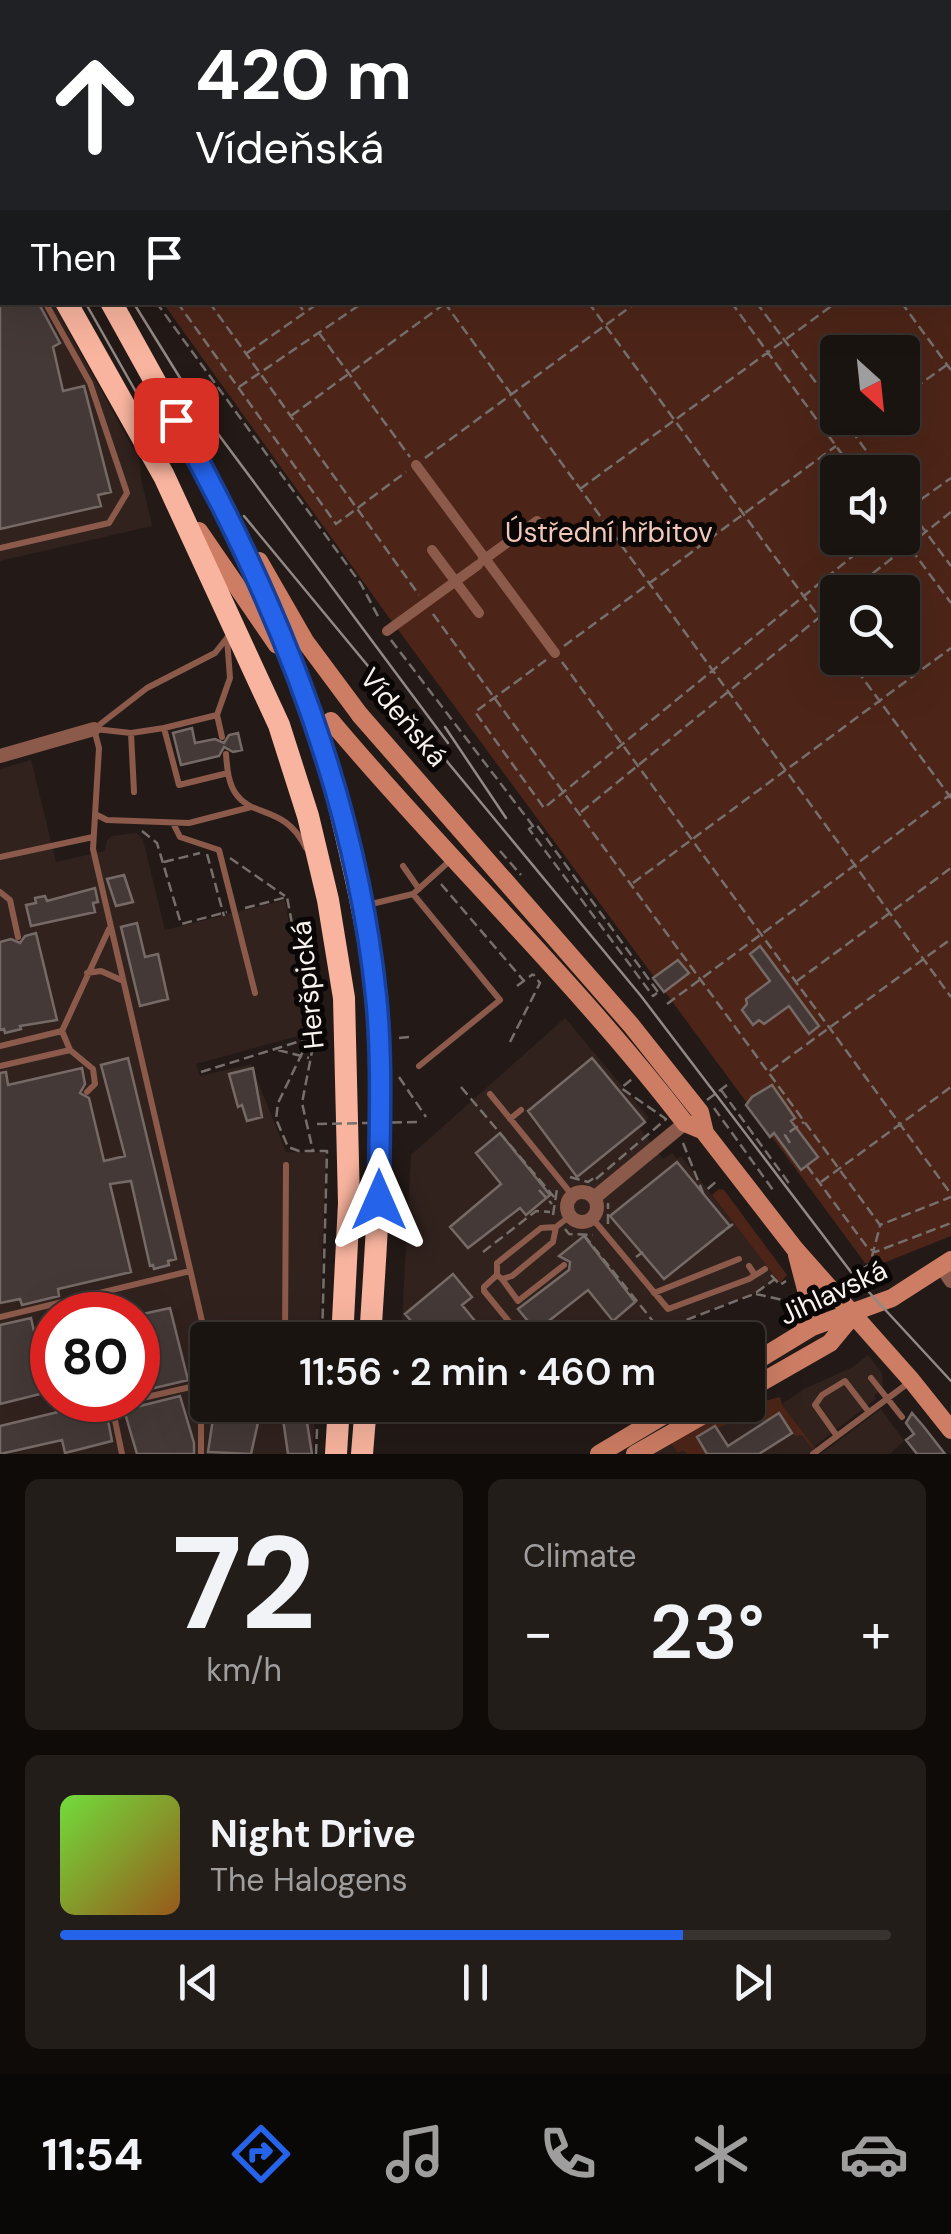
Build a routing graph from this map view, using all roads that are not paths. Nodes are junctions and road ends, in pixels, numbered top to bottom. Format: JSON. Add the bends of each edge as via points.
{"nodes":[{"id":1,"x":47,"y":305,"type":"edge"},
{"id":2,"x":68,"y":305,"type":"edge"},
{"id":3,"x":114,"y":305,"type":"edge"},
{"id":4,"x":416,"y":465,"type":"road end"},
{"id":5,"x":164,"y":476,"type":"junction"},
{"id":6,"x":215,"y":488,"type":"junction"},
{"id":7,"x":537,"y":521,"type":"dead end"},
{"id":8,"x":194,"y":543,"type":"junction"},
{"id":9,"x":0,"y":548,"type":"edge"},
{"id":10,"x":432,"y":550,"type":"dead end"},
{"id":11,"x":482,"y":562,"type":"junction"},
{"id":12,"x":455,"y":581,"type":"junction"},
{"id":13,"x":479,"y":613,"type":"dead end"},
{"id":14,"x":387,"y":631,"type":"road end"},
{"id":15,"x":227,"y":637,"type":"junction"},
{"id":16,"x":277,"y":645,"type":"dead end"},
{"id":17,"x":555,"y":653,"type":"road end"},
{"id":18,"x":216,"y":714,"type":"junction"},
{"id":19,"x":331,"y":721,"type":"dead end"},
{"id":20,"x":164,"y":728,"type":"junction"},
{"id":21,"x":94,"y":729,"type":"junction"},
{"id":22,"x":132,"y":733,"type":"junction"},
{"id":23,"x":222,"y":737,"type":"dead end"},
{"id":24,"x":226,"y":754,"type":"dead end"},
{"id":25,"x":0,"y":756,"type":"edge"},
{"id":26,"x":228,"y":773,"type":"junction"},
{"id":27,"x":134,"y":792,"type":"dead end"},
{"id":28,"x":252,"y":807,"type":"junction"},
{"id":29,"x":96,"y":815,"type":"junction"},
{"id":30,"x":173,"y":823,"type":"junction"},
{"id":31,"x":93,"y":836,"type":"junction"},
{"id":32,"x":0,"y":857,"type":"edge"},
{"id":33,"x":453,"y":858,"type":"junction"},
{"id":34,"x":403,"y":866,"type":"dead end"},
{"id":35,"x":416,"y":891,"type":"junction"},
{"id":36,"x":0,"y":892,"type":"edge"},
{"id":37,"x":328,"y":900,"type":"junction"},
{"id":38,"x":362,"y":906,"type":"junction"},
{"id":39,"x":109,"y":928,"type":"junction"},
{"id":40,"x":18,"y":937,"type":"dead end"},
{"id":41,"x":87,"y":972,"type":"junction"},
{"id":42,"x":122,"y":980,"type":"junction"},
{"id":43,"x":255,"y":994,"type":"dead end"},
{"id":44,"x":62,"y":1032,"type":"junction"},
{"id":45,"x":0,"y":1046,"type":"edge"},
{"id":46,"x":70,"y":1050,"type":"junction"},
{"id":47,"x":0,"y":1066,"type":"edge"},
{"id":48,"x":419,"y":1066,"type":"road end"},
{"id":49,"x":87,"y":1092,"type":"dead end"},
{"id":50,"x":490,"y":1094,"type":"dead end"},
{"id":51,"x":521,"y":1110,"type":"dead end"},
{"id":52,"x":510,"y":1119,"type":"junction"},
{"id":53,"x":704,"y":1131,"type":"junction"},
{"id":54,"x":684,"y":1132,"type":"junction"},
{"id":55,"x":286,"y":1165,"type":"dead end"},
{"id":56,"x":598,"y":1192,"type":"junction"},
{"id":57,"x":573,"y":1196,"type":"junction"},
{"id":58,"x":570,"y":1216,"type":"junction"},
{"id":59,"x":592,"y":1218,"type":"junction"},
{"id":60,"x":556,"y":1228,"type":"junction"},
{"id":61,"x":795,"y":1250,"type":"junction"},
{"id":62,"x":740,"y":1259,"type":"dead end"},
{"id":63,"x":564,"y":1265,"type":"dead end"},
{"id":64,"x":749,"y":1266,"type":"dead end"},
{"id":65,"x":764,"y":1269,"type":"dead end"},
{"id":66,"x":948,"y":1269,"type":"edge"},
{"id":67,"x":190,"y":1271,"type":"junction"},
{"id":68,"x":755,"y":1275,"type":"junction"},
{"id":69,"x":500,"y":1277,"type":"junction"},
{"id":70,"x":657,"y":1292,"type":"junction"},
{"id":71,"x":854,"y":1314,"type":"junction"},
{"id":72,"x":0,"y":1316,"type":"edge"},
{"id":73,"x":202,"y":1322,"type":"edge"},
{"id":74,"x":286,"y":1322,"type":"edge"},
{"id":75,"x":343,"y":1322,"type":"edge"},
{"id":76,"x":371,"y":1322,"type":"edge"},
{"id":77,"x":510,"y":1322,"type":"edge"},
{"id":78,"x":804,"y":1332,"type":"junction"},
{"id":79,"x":765,"y":1356,"type":"edge"},
{"id":80,"x":871,"y":1378,"type":"dead end"},
{"id":81,"x":765,"y":1380,"type":"edge"},
{"id":82,"x":912,"y":1380,"type":"junction"},
{"id":83,"x":190,"y":1386,"type":"edge"},
{"id":84,"x":160,"y":1394,"type":"edge"},
{"id":85,"x":888,"y":1399,"type":"junction"},
{"id":86,"x":868,"y":1411,"type":"junction"},
{"id":87,"x":902,"y":1418,"type":"dead end"},
{"id":88,"x":115,"y":1422,"type":"edge"},
{"id":89,"x":202,"y":1422,"type":"edge"},
{"id":90,"x":338,"y":1422,"type":"edge"},
{"id":91,"x":365,"y":1422,"type":"edge"},
{"id":92,"x":653,"y":1422,"type":"edge"},
{"id":93,"x":691,"y":1422,"type":"edge"},
{"id":94,"x":951,"y":1430,"type":"edge"},
{"id":95,"x":837,"y":1436,"type":"junction"},
{"id":96,"x":122,"y":1454,"type":"edge"},
{"id":97,"x":200,"y":1454,"type":"edge"},
{"id":98,"x":336,"y":1454,"type":"edge"},
{"id":99,"x":362,"y":1454,"type":"edge"},
{"id":100,"x":599,"y":1454,"type":"edge"},
{"id":101,"x":635,"y":1454,"type":"edge"},
{"id":102,"x":814,"y":1454,"type":"edge"}],
"edges":[{"from":1,"to":9,"type":"lane","via":[[90,383],[127,493],[109,523]]},
{"from":2,"to":5,"type":"highway"},
{"from":3,"to":6,"type":"highway","name":"Vídeňská","bridge":true},
{"from":4,"to":11,"type":"street"},
{"from":5,"to":8,"type":"highway","name":"Heršpická"},
{"from":5,"to":16,"type":"main road"},
{"from":6,"to":38,"type":"highway","bridge":true,"via":[[313,716]]},
{"from":6,"to":53,"type":"main road","name":"Vídeňská","bridge":true,"via":[[304,641],[360,715],[631,1026],[700,1112]]},
{"from":7,"to":11,"type":"street"},
{"from":8,"to":15,"type":"lane","via":[[199,576]]},
{"from":8,"to":37,"type":"highway","name":"Heršpická","via":[[280,725]]},
{"from":10,"to":12,"type":"street"},
{"from":11,"to":12,"type":"street"},
{"from":11,"to":17,"type":"street"},
{"from":12,"to":13,"type":"street"},
{"from":12,"to":14,"type":"street"},
{"from":15,"to":18,"type":"lane","via":[[230,678]]},
{"from":15,"to":21,"type":"lane","via":[[215,653],[147,688]]},
{"from":18,"to":20,"type":"lane"},
{"from":18,"to":23,"type":"lane"},
{"from":19,"to":33,"type":"main road","name":"Vídeňská"},
{"from":20,"to":22,"type":"lane"},
{"from":20,"to":26,"type":"lane","via":[[179,785]]},
{"from":21,"to":22,"type":"lane"},
{"from":21,"to":25,"type":"street"},
{"from":21,"to":29,"type":"lane","via":[[100,748]]},
{"from":22,"to":27,"type":"lane"},
{"from":24,"to":26,"type":"lane"},
{"from":26,"to":28,"type":"lane","via":[[237,796]]},
{"from":28,"to":30,"type":"lane"},
{"from":28,"to":37,"type":"lane","via":[[276,814],[296,832]]},
{"from":29,"to":30,"type":"lane"},
{"from":29,"to":31,"type":"lane"},
{"from":30,"to":43,"type":"lane","via":[[180,837],[218,850]]},
{"from":31,"to":32,"type":"lane"},
{"from":31,"to":39,"type":"lane"},
{"from":33,"to":35,"type":"lane"},
{"from":33,"to":54,"type":"main road","name":"Vídeňská","via":[[580,996]]},
{"from":34,"to":35,"type":"lane"},
{"from":35,"to":38,"type":"lane"},
{"from":35,"to":48,"type":"lane","via":[[500,1000]]},
{"from":36,"to":40,"type":"lane","via":[[10,900]]},
{"from":37,"to":75,"type":"highway","name":"Heršpická","via":[[344,998],[349,1203]]},
{"from":38,"to":76,"type":"highway","via":[[379,1042]]},
{"from":39,"to":41,"type":"lane"},
{"from":39,"to":42,"type":"lane"},
{"from":41,"to":42,"type":"lane"},
{"from":41,"to":44,"type":"lane"},
{"from":42,"to":67,"type":"lane"},
{"from":44,"to":45,"type":"lane"},
{"from":44,"to":46,"type":"lane"},
{"from":46,"to":47,"type":"lane"},
{"from":46,"to":49,"type":"lane","via":[[92,1069],[95,1084]]},
{"from":50,"to":52,"type":"lane"},
{"from":51,"to":52,"type":"lane"},
{"from":52,"to":57,"type":"lane"},
{"from":53,"to":54,"type":"main road"},
{"from":53,"to":61,"type":"main road","name":"Vídeňská"},
{"from":54,"to":56,"type":"street"},
{"from":55,"to":74,"type":"lane"},
{"from":56,"to":57,"type":"street"},
{"from":56,"to":59,"type":"street"},
{"from":57,"to":58,"type":"street"},
{"from":58,"to":59,"type":"street","via":[[578,1222]]},
{"from":58,"to":60,"type":"lane"},
{"from":59,"to":70,"type":"lane"},
{"from":60,"to":69,"type":"lane","via":[[553,1242],[512,1276]]},
{"from":60,"to":69,"type":"lane","via":[[540,1228],[497,1262]]},
{"from":61,"to":71,"type":"main road","name":"Vídeňská"},
{"from":61,"to":78,"type":"main road","via":[[810,1305]]},
{"from":62,"to":70,"type":"lane"},
{"from":63,"to":69,"type":"lane","via":[[518,1301]]},
{"from":64,"to":68,"type":"lane"},
{"from":65,"to":68,"type":"lane"},
{"from":66,"to":71,"type":"main road","name":"Jihlavská"},
{"from":67,"to":72,"type":"lane"},
{"from":67,"to":73,"type":"lane"},
{"from":68,"to":70,"type":"lane","via":[[668,1309]]},
{"from":69,"to":77,"type":"lane","via":[[484,1291]]},
{"from":71,"to":78,"type":"main road","name":"Jihlavská"},
{"from":71,"to":81,"type":"main road","via":[[830,1343]]},
{"from":71,"to":82,"type":"main road","name":"Vídeňská"},
{"from":78,"to":79,"type":"main road","name":"Jihlavská"},
{"from":80,"to":85,"type":"lane"},
{"from":82,"to":85,"type":"lane"},
{"from":82,"to":94,"type":"main road","name":"Vídeňská"},
{"from":83,"to":84,"type":"lane"},
{"from":85,"to":86,"type":"lane"},
{"from":85,"to":87,"type":"lane"},
{"from":86,"to":95,"type":"lane"},
{"from":86,"to":95,"type":"lane","via":[[845,1381],[822,1395],[815,1405]]},
{"from":88,"to":96,"type":"lane"},
{"from":89,"to":97,"type":"lane"},
{"from":90,"to":98,"type":"highway"},
{"from":91,"to":99,"type":"highway"},
{"from":92,"to":100,"type":"main road"},
{"from":93,"to":101,"type":"main road"},
{"from":95,"to":102,"type":"lane"}]}
